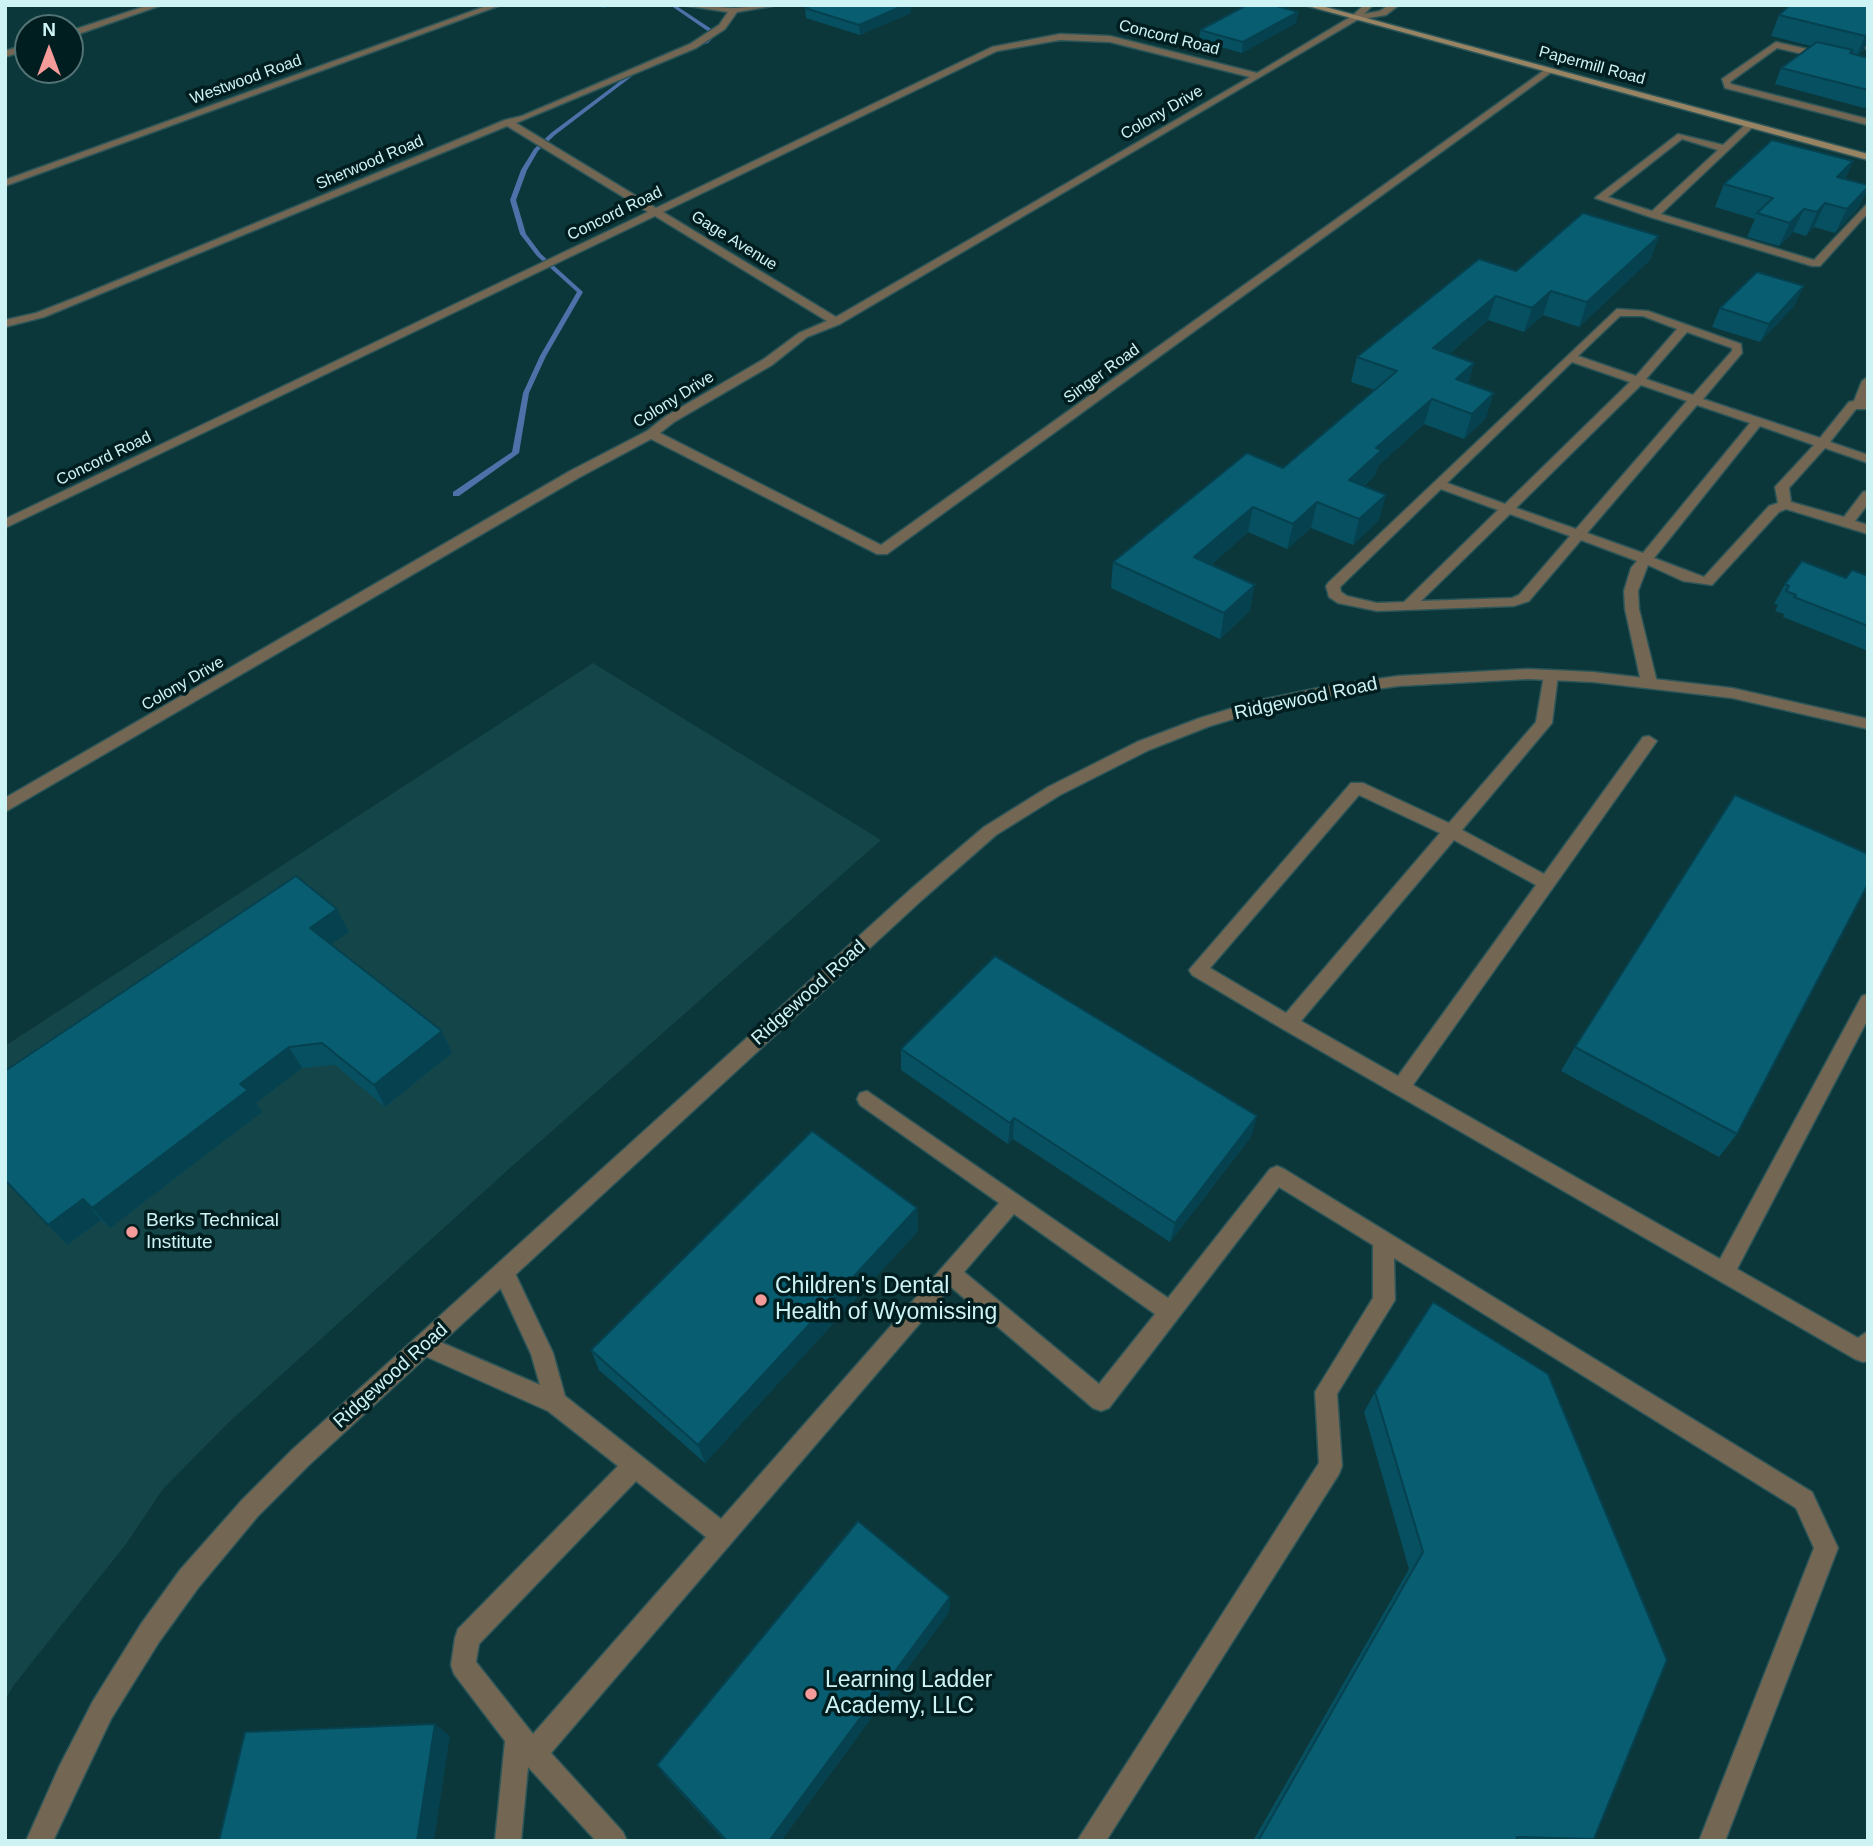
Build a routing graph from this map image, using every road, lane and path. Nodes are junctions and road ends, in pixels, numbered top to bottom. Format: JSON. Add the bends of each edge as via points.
{"nodes":[{"id":1,"x":158,"y":5,"type":"edge"},
{"id":2,"x":497,"y":5,"type":"edge"},
{"id":3,"x":686,"y":5,"type":"edge"},
{"id":4,"x":774,"y":5,"type":"edge"},
{"id":5,"x":1308,"y":5,"type":"edge"},
{"id":6,"x":1369,"y":5,"type":"edge"},
{"id":7,"x":1395,"y":5,"type":"edge"},
{"id":8,"x":734,"y":10,"type":"junction"},
{"id":9,"x":1355,"y":18,"type":"junction"},
{"id":10,"x":84,"y":29,"type":"edge"},
{"id":11,"x":1868,"y":66,"type":"edge"},
{"id":12,"x":1549,"y":71,"type":"junction"},
{"id":13,"x":1258,"y":76,"type":"junction"},
{"id":14,"x":508,"y":122,"type":"junction"},
{"id":15,"x":1868,"y":122,"type":"edge"},
{"id":16,"x":1751,"y":125,"type":"junction"},
{"id":17,"x":1725,"y":149,"type":"junction"},
{"id":18,"x":1868,"y":157,"type":"edge"},
{"id":19,"x":5,"y":183,"type":"edge"},
{"id":20,"x":1868,"y":205,"type":"edge"},
{"id":21,"x":657,"y":211,"type":"junction"},
{"id":22,"x":1654,"y":215,"type":"junction"},
{"id":23,"x":836,"y":322,"type":"junction"},
{"id":24,"x":5,"y":324,"type":"edge"},
{"id":25,"x":1685,"y":327,"type":"junction"},
{"id":26,"x":1570,"y":358,"type":"junction"},
{"id":27,"x":1637,"y":380,"type":"junction"},
{"id":28,"x":1868,"y":381,"type":"edge"},
{"id":29,"x":1695,"y":400,"type":"junction"},
{"id":30,"x":1864,"y":404,"type":"edge"},
{"id":31,"x":1756,"y":423,"type":"junction"},
{"id":32,"x":651,"y":434,"type":"junction"},
{"id":33,"x":1822,"y":444,"type":"junction"},
{"id":34,"x":1868,"y":459,"type":"edge"},
{"id":35,"x":1439,"y":484,"type":"junction"},
{"id":36,"x":1868,"y":495,"type":"edge"},
{"id":37,"x":1785,"y":505,"type":"junction"},
{"id":38,"x":1507,"y":509,"type":"junction"},
{"id":39,"x":1847,"y":523,"type":"junction"},
{"id":40,"x":5,"y":524,"type":"edge"},
{"id":41,"x":1868,"y":530,"type":"edge"},
{"id":42,"x":1579,"y":535,"type":"junction"},
{"id":43,"x":1645,"y":559,"type":"junction"},
{"id":44,"x":1408,"y":606,"type":"junction"},
{"id":45,"x":1550,"y":675,"type":"junction"},
{"id":46,"x":1649,"y":682,"type":"junction"},
{"id":47,"x":1868,"y":724,"type":"edge"},
{"id":48,"x":1649,"y":741,"type":"dead end"},
{"id":49,"x":5,"y":806,"type":"edge"},
{"id":50,"x":1451,"y":832,"type":"junction"},
{"id":51,"x":1547,"y":883,"type":"junction"},
{"id":52,"x":1868,"y":1001,"type":"edge"},
{"id":53,"x":1288,"y":1023,"type":"junction"},
{"id":54,"x":1401,"y":1087,"type":"junction"},
{"id":55,"x":867,"y":1099,"type":"dead end"},
{"id":56,"x":1013,"y":1201,"type":"junction"},
{"id":57,"x":1383,"y":1241,"type":"junction"},
{"id":58,"x":504,"y":1272,"type":"junction"},
{"id":59,"x":1724,"y":1272,"type":"junction"},
{"id":60,"x":950,"y":1273,"type":"junction"},
{"id":61,"x":1170,"y":1312,"type":"junction"},
{"id":62,"x":1868,"y":1341,"type":"edge"},
{"id":63,"x":424,"y":1345,"type":"junction"},
{"id":64,"x":556,"y":1403,"type":"junction"},
{"id":65,"x":635,"y":1465,"type":"junction"},
{"id":66,"x":723,"y":1535,"type":"junction"},
{"id":67,"x":526,"y":1745,"type":"junction"},
{"id":68,"x":39,"y":1841,"type":"edge"},
{"id":69,"x":508,"y":1841,"type":"edge"},
{"id":70,"x":614,"y":1841,"type":"edge"},
{"id":71,"x":1090,"y":1841,"type":"edge"},
{"id":72,"x":1712,"y":1841,"type":"edge"}],
"edges":[{"from":1,"to":10,"type":"street"},
{"from":2,"to":19,"type":"street","name":"Westwood Road"},
{"from":3,"to":8,"type":"street"},
{"from":4,"to":8,"type":"street"},
{"from":5,"to":9,"type":"main road","name":"Papermill Road"},
{"from":6,"to":9,"type":"street","name":"Colony Drive"},
{"from":7,"to":9,"type":"street","name":"Colony Drive","via":[[1383,13]]},
{"from":8,"to":14,"type":"street","name":"Sherwood Road","via":[[722,27],[693,46]]},
{"from":9,"to":12,"type":"main road","name":"Papermill Road"},
{"from":9,"to":13,"type":"street","name":"Colony Drive"},
{"from":11,"to":15,"type":"street","via":[[1776,45],[1726,81],[1728,86]]},
{"from":12,"to":16,"type":"main road","name":"Papermill Road"},
{"from":12,"to":32,"type":"street","name":"Singer Road","via":[[882,551]]},
{"from":13,"to":21,"type":"street","name":"Concord Road","via":[[1120,41],[1072,37],[1021,42],[972,59]]},
{"from":13,"to":23,"type":"street","name":"Colony Drive"},
{"from":14,"to":21,"type":"street","name":"Gage Avenue"},
{"from":14,"to":24,"type":"street","name":"Sherwood Road","via":[[81,299]]},
{"from":16,"to":17,"type":"street"},
{"from":16,"to":18,"type":"main road","name":"Papermill Road"},
{"from":17,"to":22,"type":"street"},
{"from":17,"to":22,"type":"street","via":[[1681,136],[1600,198]]},
{"from":20,"to":22,"type":"street","via":[[1816,264]]},
{"from":21,"to":23,"type":"street","name":"Gage Avenue"},
{"from":21,"to":40,"type":"street","name":"Concord Road"},
{"from":23,"to":32,"type":"street","name":"Colony Drive","via":[[803,335],[768,362]]},
{"from":25,"to":26,"type":"street","via":[[1644,313],[1618,312]]},
{"from":25,"to":27,"type":"street"},
{"from":25,"to":29,"type":"street","via":[[1737,346],[1738,351]]},
{"from":26,"to":27,"type":"street"},
{"from":26,"to":35,"type":"street"},
{"from":27,"to":29,"type":"street"},
{"from":27,"to":38,"type":"street"},
{"from":28,"to":30,"type":"street"},
{"from":29,"to":31,"type":"street"},
{"from":29,"to":42,"type":"street"},
{"from":30,"to":33,"type":"street","via":[[1853,405]]},
{"from":31,"to":33,"type":"street"},
{"from":31,"to":43,"type":"street"},
{"from":32,"to":49,"type":"street","name":"Colony Drive"},
{"from":33,"to":34,"type":"street"},
{"from":33,"to":37,"type":"street","via":[[1782,487]]},
{"from":35,"to":38,"type":"street"},
{"from":35,"to":44,"type":"street","via":[[1333,586],[1334,594],[1343,600],[1377,607]]},
{"from":36,"to":39,"type":"street"},
{"from":37,"to":39,"type":"street"},
{"from":37,"to":43,"type":"street","via":[[1774,509],[1707,582]]},
{"from":38,"to":42,"type":"street"},
{"from":38,"to":44,"type":"street"},
{"from":39,"to":41,"type":"street"},
{"from":42,"to":43,"type":"street"},
{"from":42,"to":44,"type":"street","via":[[1524,598]]},
{"from":43,"to":46,"type":"street","via":[[1630,591]]},
{"from":45,"to":46,"type":"street","name":"Ridgewood Road"},
{"from":45,"to":50,"type":"street","via":[[1544,723]]},
{"from":45,"to":58,"type":"street","name":"Ridgewood Road","via":[[1398,681],[1261,705],[1143,746],[1065,785],[990,831],[917,894]]},
{"from":46,"to":47,"type":"street","name":"Ridgewood Road","via":[[1757,698]]},
{"from":48,"to":51,"type":"street"},
{"from":50,"to":51,"type":"street"},
{"from":50,"to":53,"type":"street"},
{"from":50,"to":53,"type":"street","via":[[1357,788],[1198,970]]},
{"from":51,"to":54,"type":"street"},
{"from":52,"to":59,"type":"street"},
{"from":53,"to":54,"type":"street"},
{"from":54,"to":59,"type":"street"},
{"from":55,"to":56,"type":"street"},
{"from":56,"to":60,"type":"street"},
{"from":56,"to":61,"type":"street"},
{"from":57,"to":61,"type":"street","via":[[1277,1175]]},
{"from":57,"to":71,"type":"street","via":[[1384,1300],[1326,1392],[1331,1466]]},
{"from":57,"to":72,"type":"street","via":[[1804,1500],[1826,1548]]},
{"from":58,"to":63,"type":"street","name":"Ridgewood Road"},
{"from":58,"to":64,"type":"street","via":[[542,1353]]},
{"from":59,"to":62,"type":"street","via":[[1863,1352]]},
{"from":60,"to":61,"type":"street","via":[[1101,1400]]},
{"from":60,"to":66,"type":"street"},
{"from":63,"to":64,"type":"street"},
{"from":63,"to":68,"type":"street","name":"Ridgewood Road","via":[[250,1508],[189,1579],[102,1710]]},
{"from":64,"to":65,"type":"street"},
{"from":65,"to":66,"type":"street"},
{"from":65,"to":67,"type":"street","via":[[467,1638],[463,1665]]},
{"from":66,"to":67,"type":"street"},
{"from":67,"to":69,"type":"street"},
{"from":67,"to":70,"type":"street"}]}
